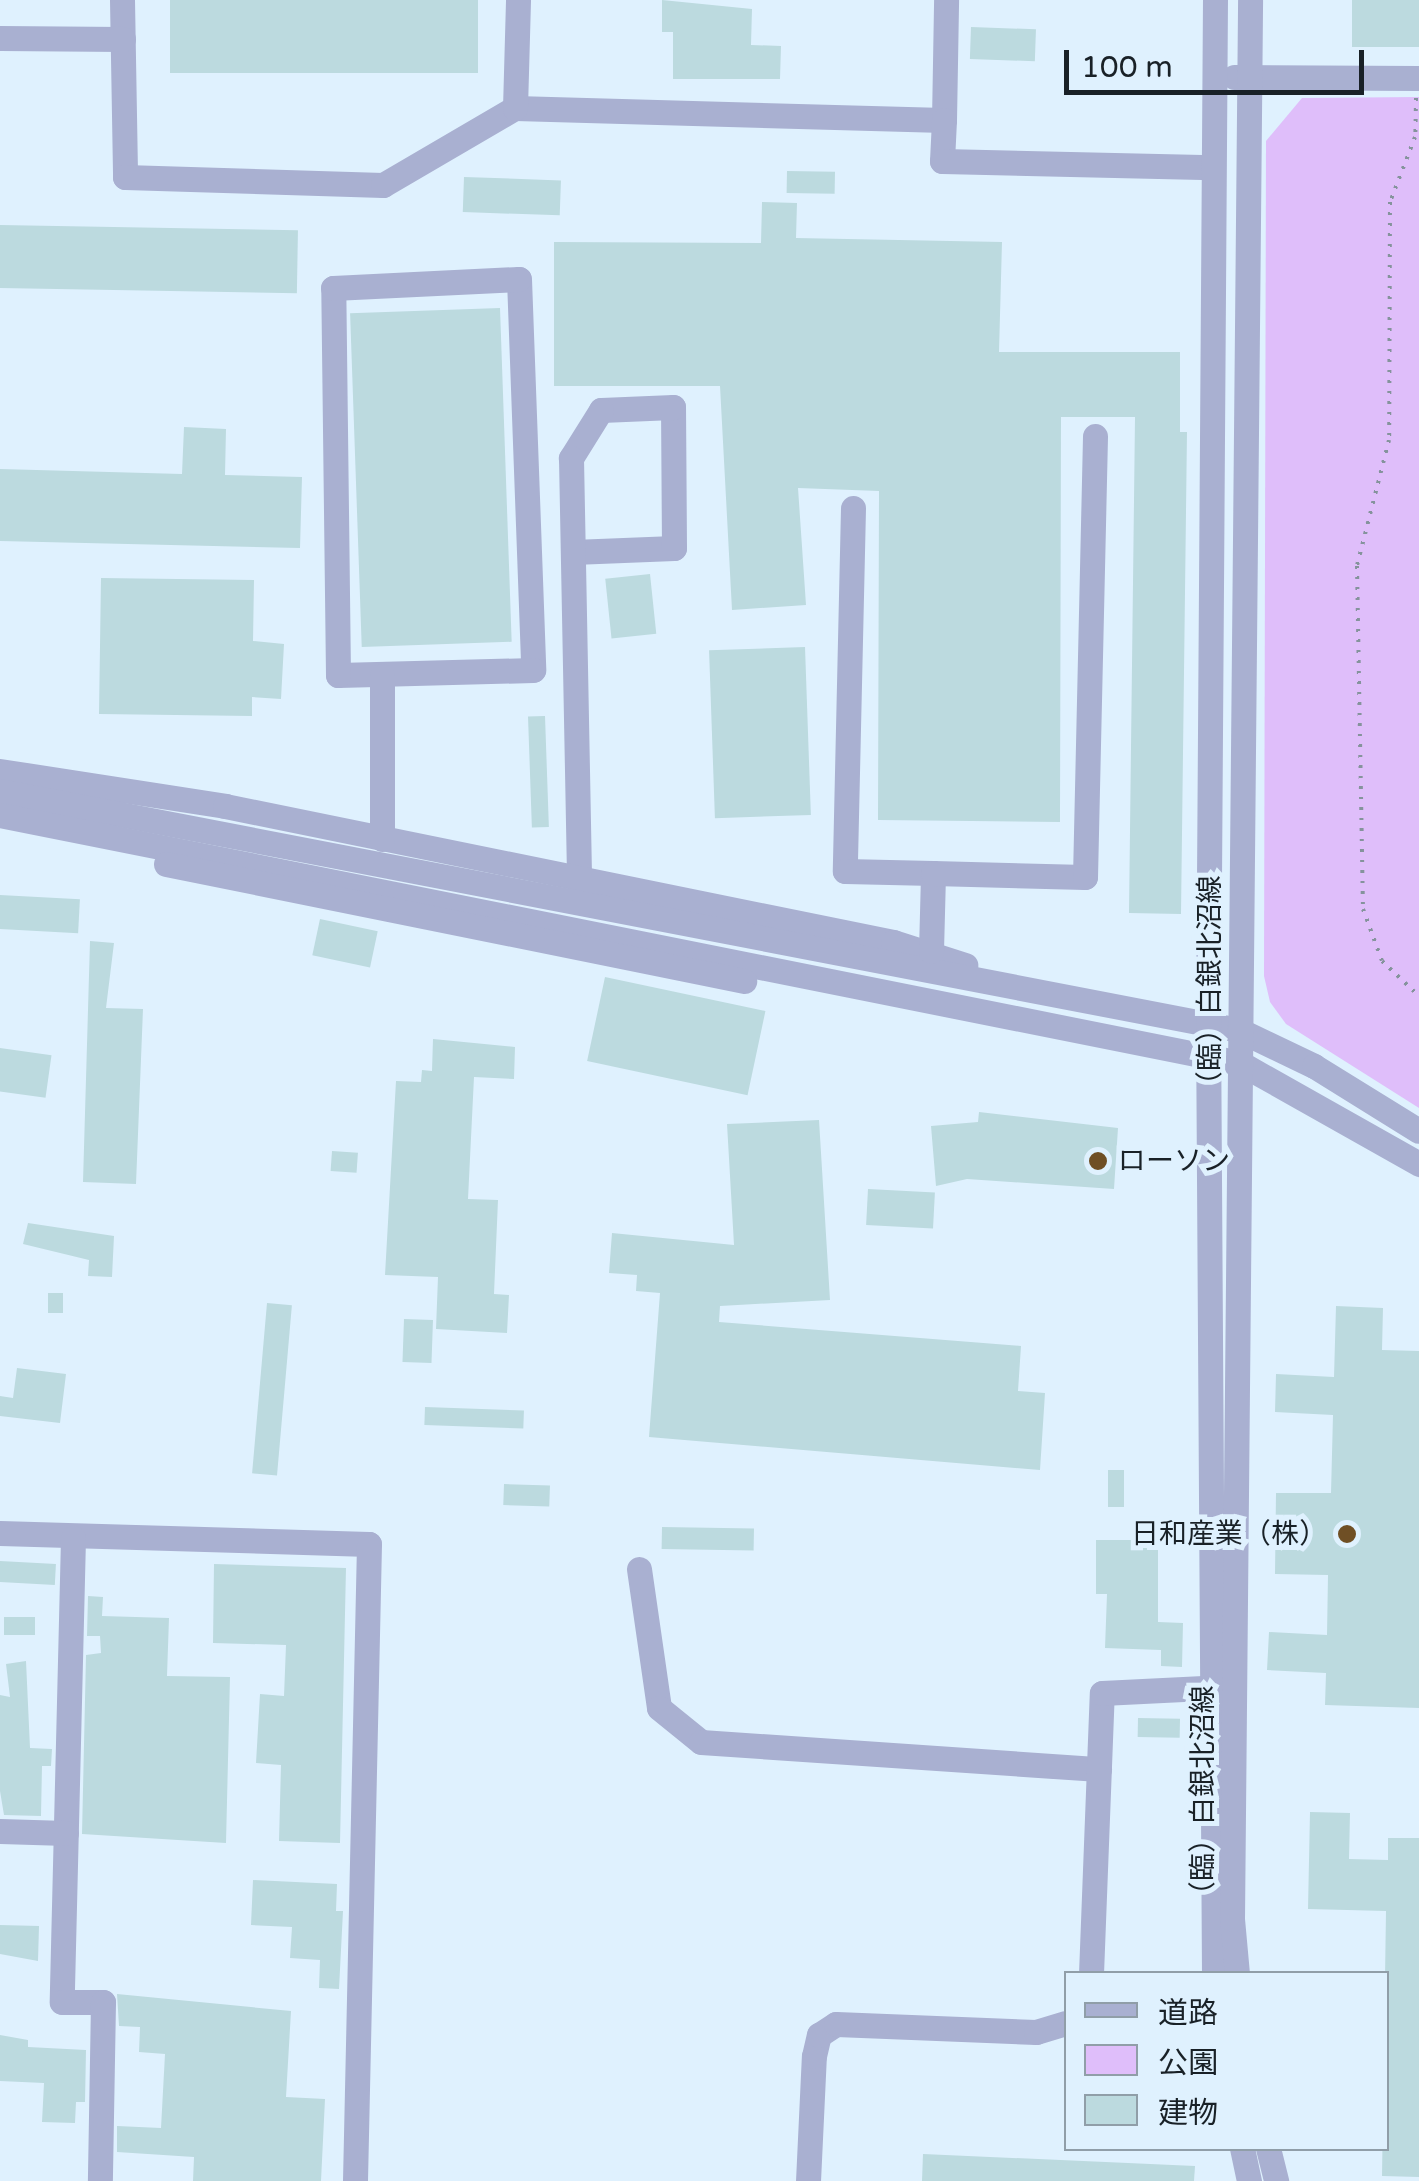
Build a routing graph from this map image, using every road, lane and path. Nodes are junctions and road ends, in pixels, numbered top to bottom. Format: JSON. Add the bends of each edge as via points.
{"nodes":[{"id":1,"x":122,"y":0,"type":"edge"},
{"id":2,"x":518,"y":0,"type":"edge"},
{"id":3,"x":946,"y":0,"type":"edge"},
{"id":4,"x":1215,"y":0,"type":"edge"},
{"id":5,"x":1250,"y":0,"type":"edge"},
{"id":6,"x":0,"y":38,"type":"edge"},
{"id":7,"x":123,"y":39,"type":"junction"},
{"id":8,"x":1250,"y":76,"type":"junction"},
{"id":9,"x":1214,"y":77,"type":"junction"},
{"id":10,"x":1417,"y":78,"type":"edge"},
{"id":11,"x":515,"y":108,"type":"junction"},
{"id":12,"x":944,"y":120,"type":"junction"},
{"id":13,"x":1213,"y":167,"type":"junction"},
{"id":14,"x":1095,"y":436,"type":"dead end"},
{"id":15,"x":853,"y":508,"type":"dead end"},
{"id":16,"x":573,"y":552,"type":"junction"},
{"id":17,"x":382,"y":676,"type":"junction"},
{"id":18,"x":0,"y":771,"type":"edge"},
{"id":19,"x":0,"y":791,"type":"edge"},
{"id":20,"x":0,"y":816,"type":"edge"},
{"id":21,"x":0,"y":824,"type":"edge"},
{"id":22,"x":382,"y":838,"type":"junction"},
{"id":23,"x":933,"y":873,"type":"junction"},
{"id":24,"x":579,"y":879,"type":"junction"},
{"id":25,"x":924,"y":960,"type":"junction"},
{"id":26,"x":1419,"y":996,"type":"edge"},
{"id":27,"x":1006,"y":1017,"type":"junction"},
{"id":28,"x":1208,"y":1027,"type":"junction"},
{"id":29,"x":1239,"y":1030,"type":"junction"},
{"id":30,"x":1208,"y":1059,"type":"junction"},
{"id":31,"x":1240,"y":1064,"type":"junction"},
{"id":32,"x":1419,"y":1132,"type":"edge"},
{"id":33,"x":1419,"y":1164,"type":"edge"},
{"id":34,"x":0,"y":1533,"type":"edge"},
{"id":35,"x":72,"y":1538,"type":"junction"},
{"id":36,"x":639,"y":1568,"type":"dead end"},
{"id":37,"x":1221,"y":1687,"type":"junction"},
{"id":38,"x":1099,"y":1768,"type":"junction"},
{"id":39,"x":0,"y":1831,"type":"edge"},
{"id":40,"x":66,"y":1832,"type":"junction"},
{"id":41,"x":1091,"y":1971,"type":"edge"},
{"id":42,"x":1214,"y":1971,"type":"edge"},
{"id":43,"x":1237,"y":1971,"type":"edge"},
{"id":44,"x":1064,"y":2024,"type":"edge"},
{"id":45,"x":1243,"y":2151,"type":"edge"},
{"id":46,"x":1269,"y":2151,"type":"edge"},
{"id":47,"x":100,"y":2181,"type":"edge"},
{"id":48,"x":355,"y":2181,"type":"edge"},
{"id":49,"x":808,"y":2181,"type":"edge"},
{"id":50,"x":1249,"y":2181,"type":"edge"},
{"id":51,"x":1276,"y":2181,"type":"edge"}],
"edges":[{"from":1,"to":7,"type":"street"},
{"from":2,"to":11,"type":"street"},
{"from":3,"to":12,"type":"street"},
{"from":4,"to":9,"type":"street","name":"（臨）白銀北沼線"},
{"from":5,"to":8,"type":"street","name":"（臨）白銀北沼線"},
{"from":6,"to":7,"type":"street"},
{"from":7,"to":11,"type":"street","via":[[125,177],[382,185]]},
{"from":8,"to":9,"type":"street"},
{"from":8,"to":10,"type":"street"},
{"from":8,"to":29,"type":"street","name":"（臨）白銀北沼線"},
{"from":9,"to":13,"type":"street","name":"（臨）白銀北沼線"},
{"from":10,"to":26,"type":"path","via":[[1415,138],[1390,202],[1389,440],[1357,566],[1362,909],[1382,962]]},
{"from":11,"to":12,"type":"street"},
{"from":12,"to":13,"type":"street","via":[[942,161]]},
{"from":13,"to":28,"type":"street","name":"（臨）白銀北沼線"},
{"from":14,"to":23,"type":"street","via":[[1085,877]]},
{"from":15,"to":23,"type":"street","via":[[845,871]]},
{"from":16,"to":16,"type":"street","via":[[571,458],[601,410],[673,407],[674,548]]},
{"from":16,"to":24,"type":"street"},
{"from":17,"to":17,"type":"street","via":[[533,670],[519,279],[333,288],[338,675]]},
{"from":17,"to":22,"type":"street"},
{"from":18,"to":22,"type":"street"},
{"from":19,"to":25,"type":"street"},
{"from":20,"to":27,"type":"street"},
{"from":21,"to":27,"type":"street","via":[[212,876],[917,1014]]},
{"from":22,"to":24,"type":"street"},
{"from":23,"to":25,"type":"street"},
{"from":24,"to":25,"type":"street"},
{"from":25,"to":28,"type":"street"},
{"from":27,"to":30,"type":"street"},
{"from":28,"to":29,"type":"street"},
{"from":28,"to":30,"type":"street","name":"（臨）白銀北沼線"},
{"from":29,"to":31,"type":"street","name":"（臨）白銀北沼線"},
{"from":29,"to":32,"type":"street","via":[[1314,1066]]},
{"from":30,"to":31,"type":"street"},
{"from":30,"to":37,"type":"street","name":"（臨）白銀北沼線"},
{"from":31,"to":33,"type":"street"},
{"from":31,"to":37,"type":"street","name":"（臨）白銀北沼線"},
{"from":34,"to":35,"type":"street"},
{"from":35,"to":40,"type":"street"},
{"from":35,"to":48,"type":"street","via":[[369,1544]]},
{"from":36,"to":38,"type":"street","via":[[659,1708],[701,1742]]},
{"from":37,"to":38,"type":"street","via":[[1102,1693]]},
{"from":37,"to":42,"type":"street","name":"（臨）白銀北沼線"},
{"from":37,"to":43,"type":"street","name":"（臨）白銀北沼線"},
{"from":38,"to":41,"type":"street"},
{"from":39,"to":40,"type":"street"},
{"from":40,"to":47,"type":"street","via":[[62,2002],[103,2002]]},
{"from":44,"to":49,"type":"street","via":[[1036,2032],[836,2024],[818,2035]]},
{"from":45,"to":50,"type":"street"},
{"from":46,"to":51,"type":"street"}]}
